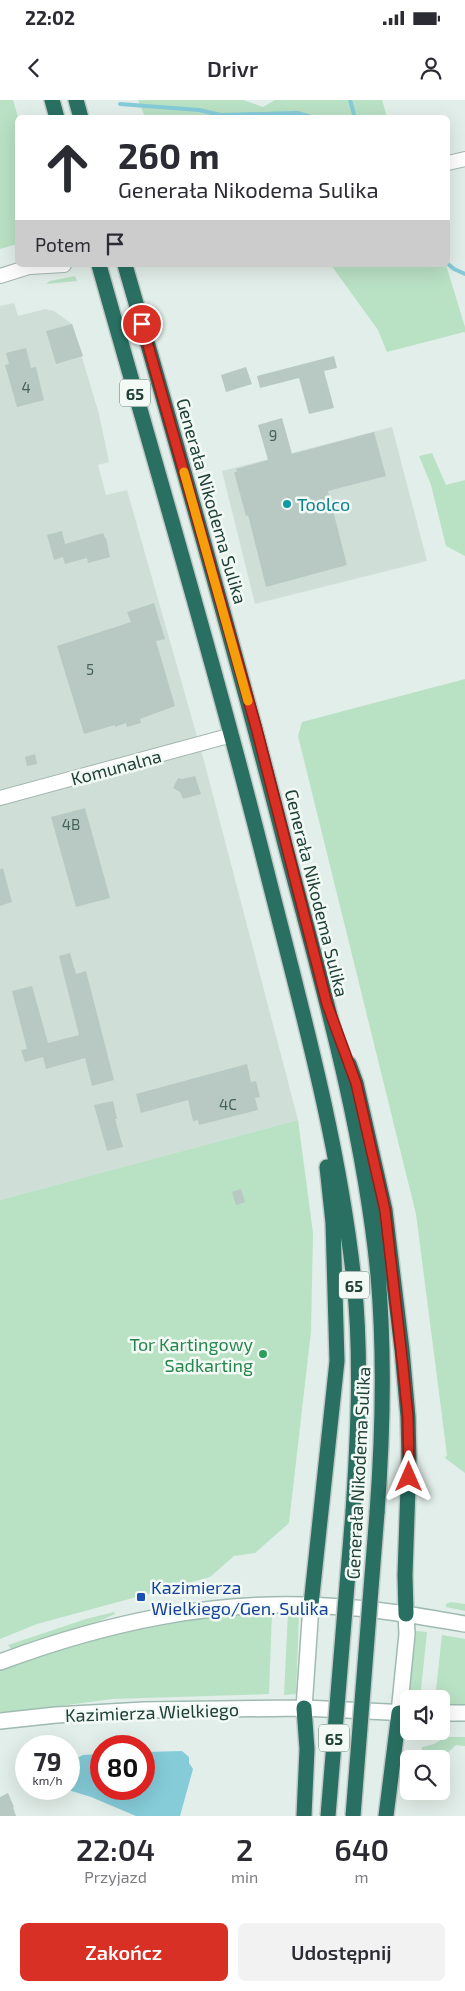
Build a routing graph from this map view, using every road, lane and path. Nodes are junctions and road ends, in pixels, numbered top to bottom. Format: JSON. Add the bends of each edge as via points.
{"nodes":[{"id":1,"x":52,"y":100,"type":"edge"},
{"id":2,"x":76,"y":100,"type":"edge"},
{"id":3,"x":56,"y":115,"type":"edge"},
{"id":4,"x":81,"y":115,"type":"edge"},
{"id":5,"x":465,"y":159,"type":"edge"},
{"id":6,"x":450,"y":163,"type":"edge"},
{"id":7,"x":29,"y":267,"type":"edge"},
{"id":8,"x":100,"y":267,"type":"edge"},
{"id":9,"x":126,"y":267,"type":"edge"},
{"id":10,"x":0,"y":276,"type":"edge"},
{"id":11,"x":232,"y":735,"type":"junction"},
{"id":12,"x":0,"y":798,"type":"edge"},
{"id":13,"x":327,"y":1004,"type":"junction"},
{"id":14,"x":315,"y":1062,"type":"junction"},
{"id":15,"x":311,"y":1605,"type":"junction"},
{"id":16,"x":406,"y":1614,"type":"junction"},
{"id":17,"x":465,"y":1624,"type":"edge"},
{"id":18,"x":0,"y":1662,"type":"edge"},
{"id":19,"x":405,"y":1690,"type":"edge"},
{"id":20,"x":304,"y":1708,"type":"junction"},
{"id":21,"x":400,"y":1713,"type":"edge"},
{"id":22,"x":450,"y":1713,"type":"edge"},
{"id":23,"x":465,"y":1713,"type":"edge"},
{"id":24,"x":0,"y":1721,"type":"edge"},
{"id":25,"x":400,"y":1736,"type":"edge"},
{"id":26,"x":304,"y":1816,"type":"edge"},
{"id":27,"x":328,"y":1816,"type":"edge"},
{"id":28,"x":353,"y":1816,"type":"edge"},
{"id":29,"x":386,"y":1816,"type":"edge"}],
"edges":[{"from":1,"to":3,"type":"highway"},
{"from":2,"to":4,"type":"highway"},
{"from":5,"to":6,"type":"street"},
{"from":7,"to":10,"type":"street"},
{"from":8,"to":11,"type":"highway","name":"Generała Nikodema Sulika","number":"65"},
{"from":9,"to":13,"type":"highway","name":"Generała Nikodema Sulika","number":"65","via":[[250,708]]},
{"from":11,"to":12,"type":"street","name":"Komunalna"},
{"from":11,"to":14,"type":"highway","name":"Generała Nikodema Sulika","number":"65"},
{"from":13,"to":16,"type":"highway","via":[[356,1083],[385,1210],[408,1417]]},
{"from":13,"to":28,"type":"highway","name":"Generała Nikodema Sulika","number":"65","bridge":true,"via":[[369,1203],[378,1274],[382,1349],[383,1435]]},
{"from":14,"to":15,"type":"highway","via":[[319,1122],[332,1208],[337,1361]]},
{"from":14,"to":27,"type":"highway","name":"Generała Nikodema Sulika","number":"65","bridge":true,"via":[[343,1199],[354,1282],[359,1356],[359,1428]]},
{"from":15,"to":16,"type":"main road"},
{"from":15,"to":18,"type":"main road","via":[[216,1608],[139,1620],[40,1647]]},
{"from":15,"to":20,"type":"main road"},
{"from":16,"to":17,"type":"main road"},
{"from":16,"to":19,"type":"main road"},
{"from":20,"to":21,"type":"main road","name":"Kazimierza Wielkiego"},
{"from":20,"to":24,"type":"main road","name":"Kazimierza Wielkiego","via":[[101,1712]]},
{"from":20,"to":26,"type":"highway","via":[[307,1749]]},
{"from":22,"to":23,"type":"main road"},
{"from":25,"to":29,"type":"highway"}]}
